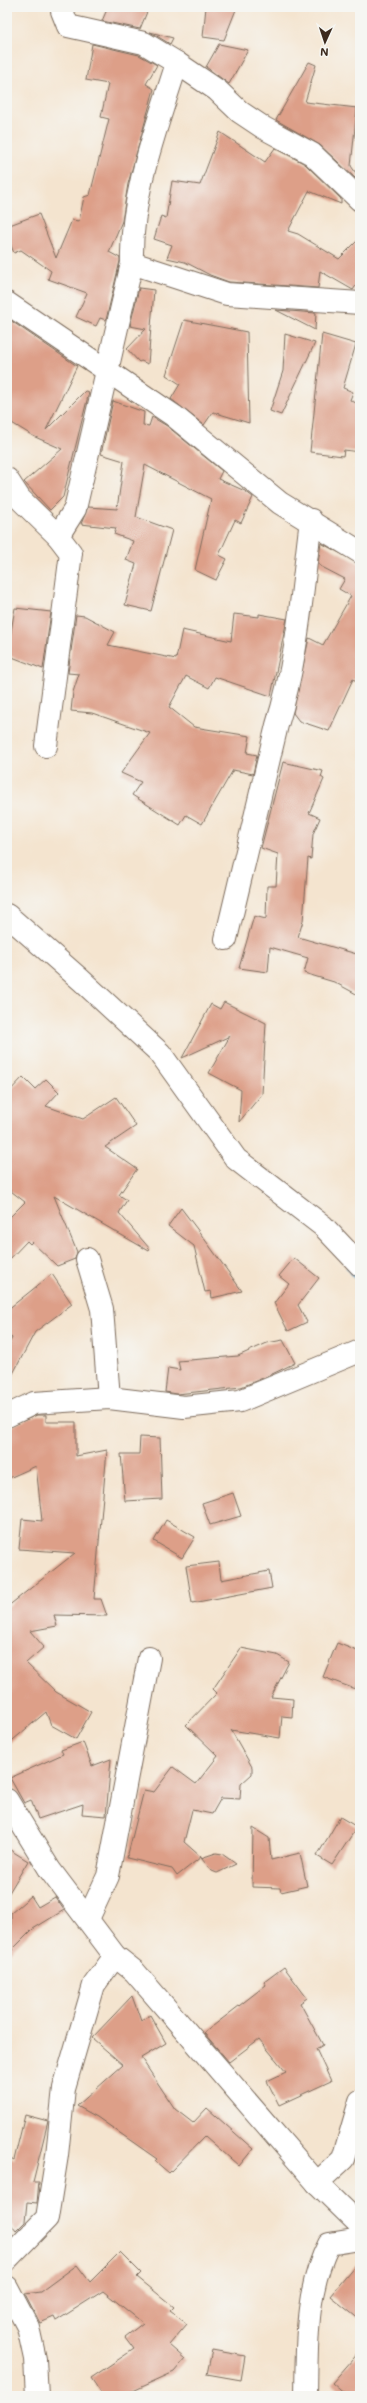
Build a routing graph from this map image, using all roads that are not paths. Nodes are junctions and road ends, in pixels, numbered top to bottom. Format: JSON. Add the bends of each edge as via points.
{"nodes":[{"id":1,"x":62,"y":7,"type":"edge"},
{"id":2,"x":177,"y":63,"type":"junction"},
{"id":3,"x":360,"y":200,"type":"edge"},
{"id":4,"x":132,"y":263,"type":"junction"},
{"id":5,"x":7,"y":303,"type":"edge"},
{"id":6,"x":360,"y":303,"type":"edge"},
{"id":7,"x":108,"y":370,"type":"junction"},
{"id":8,"x":7,"y":479,"type":"edge"},
{"id":9,"x":311,"y":520,"type":"junction"},
{"id":10,"x":58,"y":536,"type":"junction"},
{"id":11,"x":360,"y":552,"type":"edge"},
{"id":12,"x":46,"y":746,"type":"dead end"},
{"id":13,"x":9,"y":920,"type":"edge"},
{"id":14,"x":226,"y":938,"type":"dead end"},
{"id":15,"x":87,"y":1260,"type":"dead end"},
{"id":16,"x":360,"y":1265,"type":"edge"},
{"id":17,"x":360,"y":1351,"type":"edge"},
{"id":18,"x":109,"y":1398,"type":"junction"},
{"id":19,"x":7,"y":1416,"type":"edge"},
{"id":20,"x":149,"y":1658,"type":"dead end"},
{"id":21,"x":7,"y":1800,"type":"edge"},
{"id":22,"x":88,"y":1919,"type":"junction"},
{"id":23,"x":115,"y":1956,"type":"junction"},
{"id":24,"x":360,"y":2101,"type":"edge"},
{"id":25,"x":317,"y":2183,"type":"junction"},
{"id":26,"x":360,"y":2225,"type":"edge"},
{"id":27,"x":360,"y":2239,"type":"edge"},
{"id":28,"x":7,"y":2259,"type":"edge"},
{"id":29,"x":7,"y":2287,"type":"edge"},
{"id":30,"x":37,"y":2396,"type":"edge"},
{"id":31,"x":306,"y":2396,"type":"edge"}],
"edges":[{"from":1,"to":2,"type":"street","via":[[68,26],[144,43]]},
{"from":2,"to":3,"type":"street","via":[[217,90],[240,112],[312,154]]},
{"from":2,"to":4,"type":"street","via":[[142,181],[131,237]]},
{"from":4,"to":6,"type":"street","via":[[227,294]]},
{"from":4,"to":7,"type":"street"},
{"from":5,"to":7,"type":"street"},
{"from":7,"to":9,"type":"street","via":[[174,416],[280,503]]},
{"from":7,"to":10,"type":"street","via":[[75,509]]},
{"from":8,"to":10,"type":"street","via":[[20,500]]},
{"from":9,"to":11,"type":"street"},
{"from":9,"to":14,"type":"street","via":[[288,691],[277,725]]},
{"from":10,"to":12,"type":"street","via":[[71,552]]},
{"from":13,"to":16,"type":"street","via":[[81,980],[160,1053],[236,1159],[323,1226]]},
{"from":15,"to":18,"type":"street","via":[[102,1310]]},
{"from":17,"to":18,"type":"street","via":[[240,1401],[184,1407]]},
{"from":18,"to":19,"type":"street","via":[[34,1403]]},
{"from":20,"to":22,"type":"street","via":[[108,1876]]},
{"from":21,"to":22,"type":"street","via":[[50,1870]]},
{"from":22,"to":23,"type":"street"},
{"from":23,"to":25,"type":"street","via":[[134,1971]]},
{"from":23,"to":28,"type":"street","via":[[94,1985],[64,2088],[47,2218]]},
{"from":24,"to":25,"type":"street","via":[[343,2159]]},
{"from":25,"to":26,"type":"street"},
{"from":27,"to":31,"type":"street","via":[[329,2244],[320,2262],[307,2329]]},
{"from":29,"to":30,"type":"street","via":[[28,2327],[35,2359]]}]}
